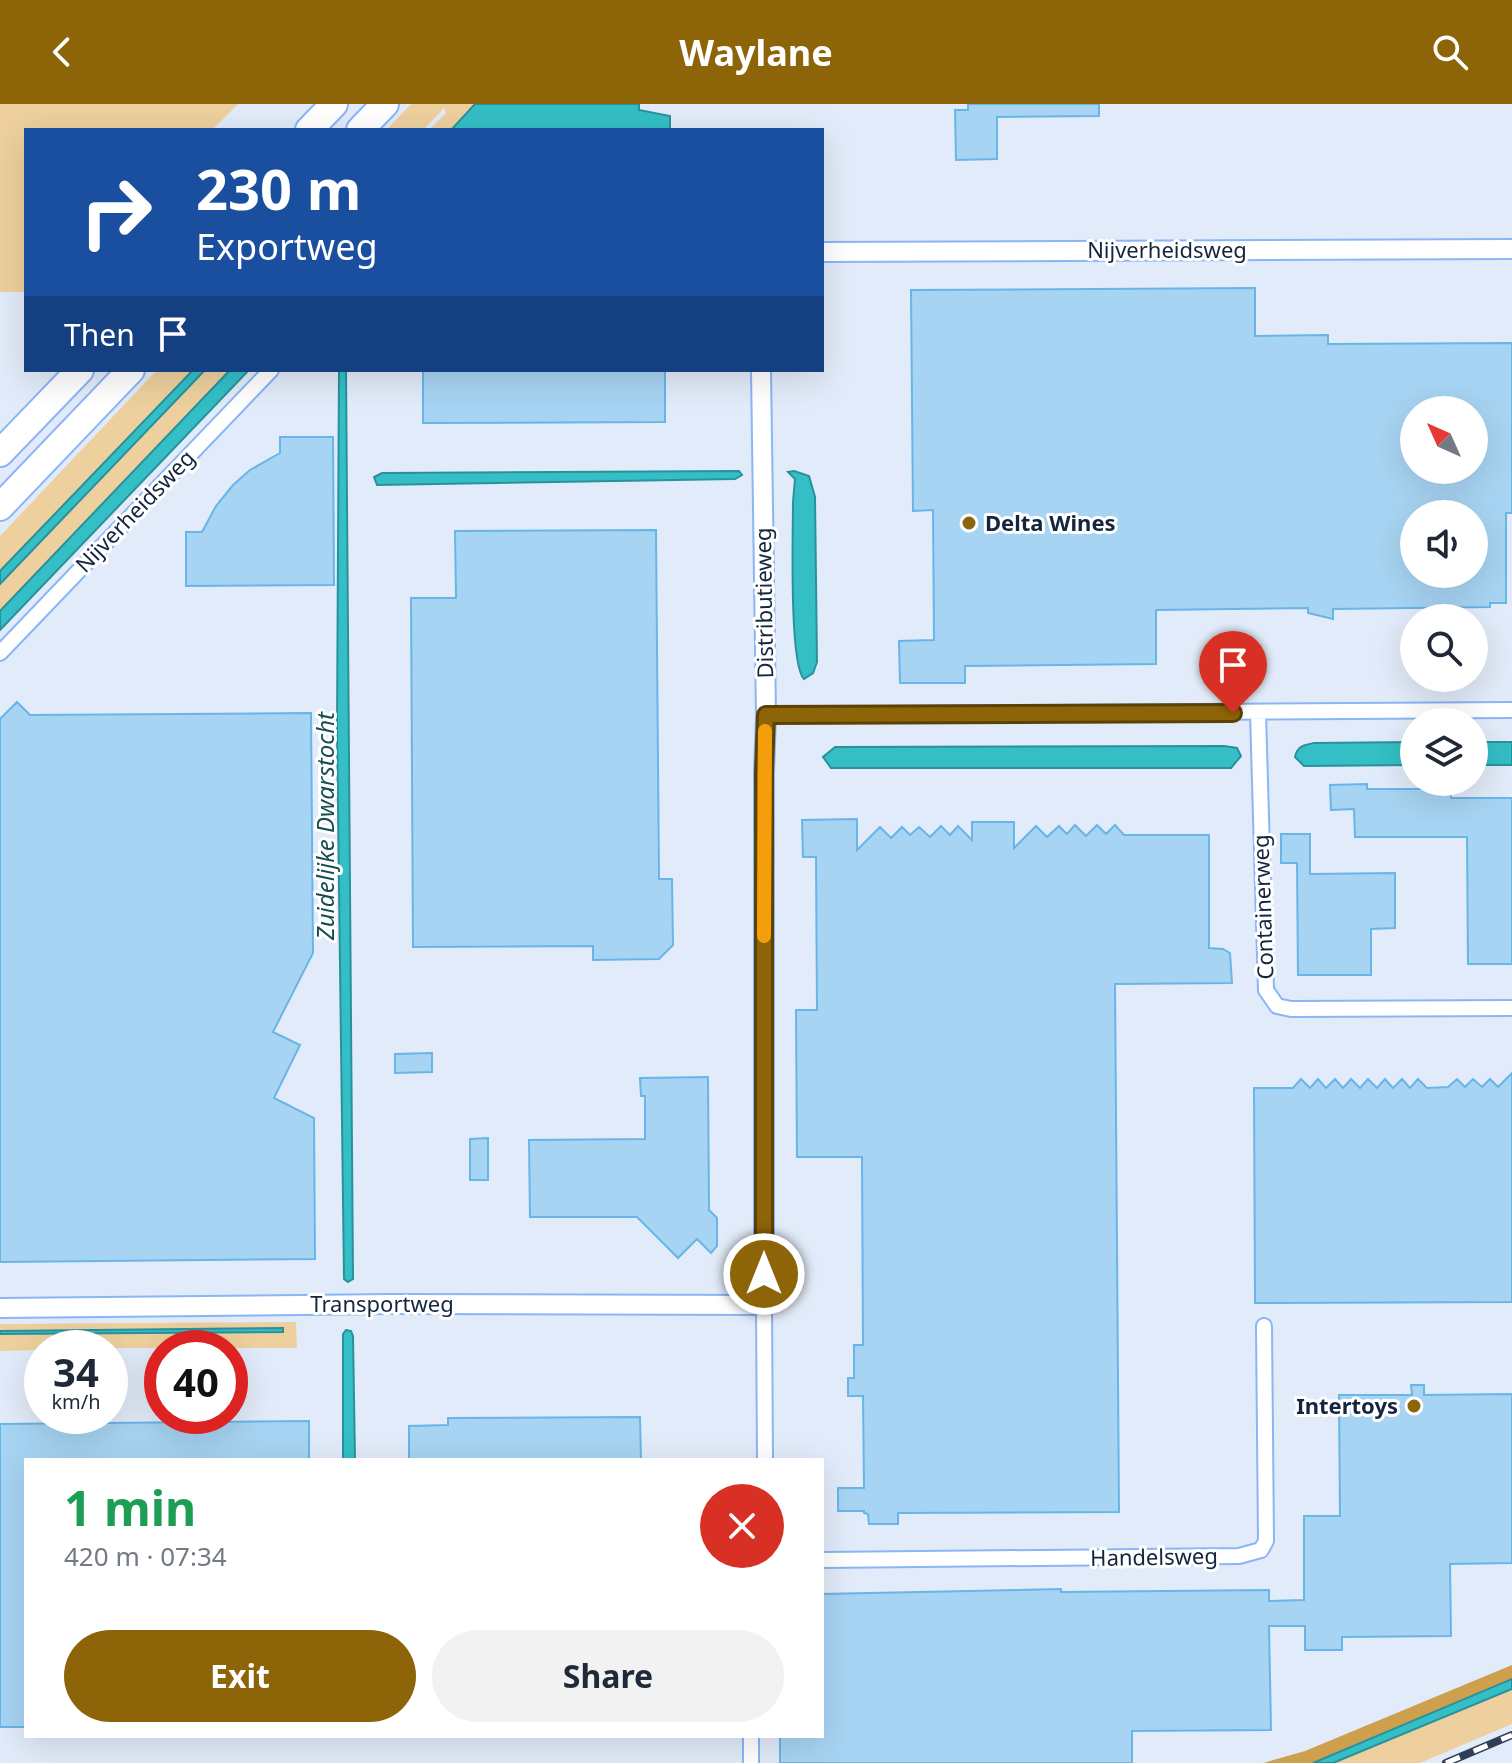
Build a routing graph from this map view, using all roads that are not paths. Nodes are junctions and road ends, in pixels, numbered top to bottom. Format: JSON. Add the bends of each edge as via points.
{"nodes":[{"id":1,"x":385,"y":104,"type":"edge"},
{"id":2,"x":362,"y":128,"type":"edge"},
{"id":3,"x":1512,"y":249,"type":"edge"},
{"id":4,"x":824,"y":252,"type":"edge"},
{"id":5,"x":78,"y":372,"type":"edge"},
{"id":6,"x":129,"y":372,"type":"edge"},
{"id":7,"x":269,"y":372,"type":"edge"},
{"id":8,"x":761,"y":372,"type":"edge"},
{"id":9,"x":0,"y":453,"type":"edge"},
{"id":10,"x":0,"y":507,"type":"edge"},
{"id":11,"x":0,"y":653,"type":"edge"},
{"id":12,"x":1512,"y":710,"type":"edge"},
{"id":13,"x":1258,"y":713,"type":"junction"},
{"id":14,"x":766,"y":715,"type":"junction"},
{"id":15,"x":1512,"y":1008,"type":"edge"},
{"id":16,"x":764,"y":1305,"type":"junction"},
{"id":17,"x":0,"y":1308,"type":"edge"},
{"id":18,"x":1264,"y":1326,"type":"dead end"},
{"id":19,"x":765,"y":1458,"type":"edge"},
{"id":20,"x":824,"y":1560,"type":"edge"},
{"id":21,"x":751,"y":1738,"type":"edge"},
{"id":22,"x":751,"y":1763,"type":"edge"}],
"edges":[{"from":1,"to":2,"type":"highway"},
{"from":3,"to":4,"type":"street","name":"Nijverheidsweg"},
{"from":5,"to":9,"type":"highway"},
{"from":6,"to":10,"type":"highway"},
{"from":7,"to":11,"type":"street","name":"Nijverheidsweg"},
{"from":8,"to":14,"type":"street","name":"Distributieweg"},
{"from":12,"to":13,"type":"street"},
{"from":13,"to":14,"type":"street"},
{"from":13,"to":15,"type":"street","name":"Containerweg","via":[[1266,990],[1277,1006]]},
{"from":14,"to":16,"type":"street","name":"Distributieweg"},
{"from":16,"to":17,"type":"street","name":"Transportweg"},
{"from":16,"to":19,"type":"street","name":"Distributieweg"},
{"from":18,"to":20,"type":"street","name":"Handelsweg","via":[[1266,1541],[1261,1550],[1239,1556]]},
{"from":21,"to":22,"type":"street"}]}
